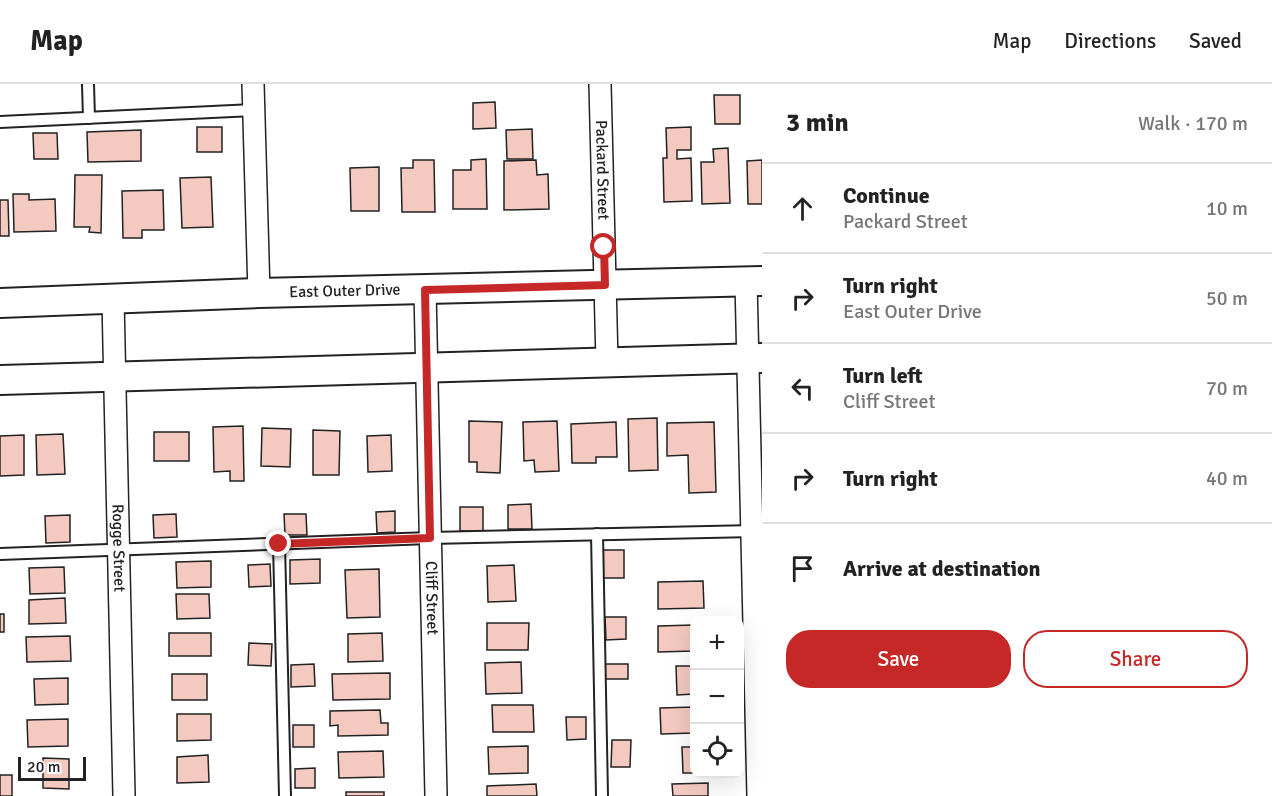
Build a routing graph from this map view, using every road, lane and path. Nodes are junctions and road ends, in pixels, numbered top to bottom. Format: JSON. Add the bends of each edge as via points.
{"nodes":[{"id":1,"x":88,"y":84,"type":"edge"},
{"id":2,"x":253,"y":84,"type":"edge"},
{"id":3,"x":600,"y":84,"type":"edge"},
{"id":4,"x":254,"y":111,"type":"junction"},
{"id":5,"x":89,"y":118,"type":"junction"},
{"id":6,"x":0,"y":122,"type":"edge"},
{"id":7,"x":754,"y":281,"type":"edge"},
{"id":8,"x":605,"y":285,"type":"junction"},
{"id":9,"x":425,"y":290,"type":"junction"},
{"id":10,"x":259,"y":293,"type":"junction"},
{"id":11,"x":113,"y":300,"type":"junction"},
{"id":12,"x":0,"y":303,"type":"edge"},
{"id":13,"x":755,"y":358,"type":"edge"},
{"id":14,"x":607,"y":362,"type":"junction"},
{"id":15,"x":426,"y":368,"type":"junction"},
{"id":16,"x":114,"y":376,"type":"junction"},
{"id":17,"x":0,"y":380,"type":"edge"},
{"id":18,"x":757,"y":531,"type":"edge"},
{"id":19,"x":597,"y":534,"type":"junction"},
{"id":20,"x":430,"y":538,"type":"junction"},
{"id":21,"x":279,"y":544,"type":"junction"},
{"id":22,"x":118,"y":551,"type":"junction"},
{"id":23,"x":0,"y":554,"type":"edge"},
{"id":24,"x":124,"y":796,"type":"edge"},
{"id":25,"x":285,"y":796,"type":"edge"},
{"id":26,"x":436,"y":796,"type":"edge"},
{"id":27,"x":602,"y":796,"type":"edge"},
{"id":28,"x":758,"y":796,"type":"edge"}],
"edges":[{"from":1,"to":5,"type":"lane"},
{"from":2,"to":4,"type":"street"},
{"from":3,"to":8,"type":"street","name":"Packard Street"},
{"from":4,"to":5,"type":"lane"},
{"from":4,"to":10,"type":"street"},
{"from":5,"to":6,"type":"lane"},
{"from":7,"to":8,"type":"main road","name":"East Outer Drive"},
{"from":7,"to":13,"type":"street"},
{"from":8,"to":9,"type":"main road","name":"East Outer Drive"},
{"from":8,"to":14,"type":"street","name":"Packard Street"},
{"from":9,"to":10,"type":"main road","name":"East Outer Drive"},
{"from":9,"to":15,"type":"street","name":"Cliff Street"},
{"from":10,"to":11,"type":"main road","name":"East Outer Drive"},
{"from":11,"to":12,"type":"main road","name":"East Outer Drive"},
{"from":11,"to":16,"type":"street","name":"Rogge Street"},
{"from":13,"to":14,"type":"main road"},
{"from":13,"to":18,"type":"street"},
{"from":14,"to":15,"type":"main road"},
{"from":15,"to":16,"type":"main road"},
{"from":15,"to":20,"type":"street","name":"Cliff Street"},
{"from":16,"to":17,"type":"main road"},
{"from":16,"to":22,"type":"street","name":"Rogge Street"},
{"from":18,"to":19,"type":"lane"},
{"from":18,"to":28,"type":"street"},
{"from":19,"to":20,"type":"lane"},
{"from":19,"to":27,"type":"lane"},
{"from":20,"to":21,"type":"lane"},
{"from":20,"to":26,"type":"street","name":"Cliff Street"},
{"from":21,"to":22,"type":"lane"},
{"from":21,"to":25,"type":"lane"},
{"from":22,"to":23,"type":"lane"},
{"from":22,"to":24,"type":"street","name":"Rogge Street"}]}
